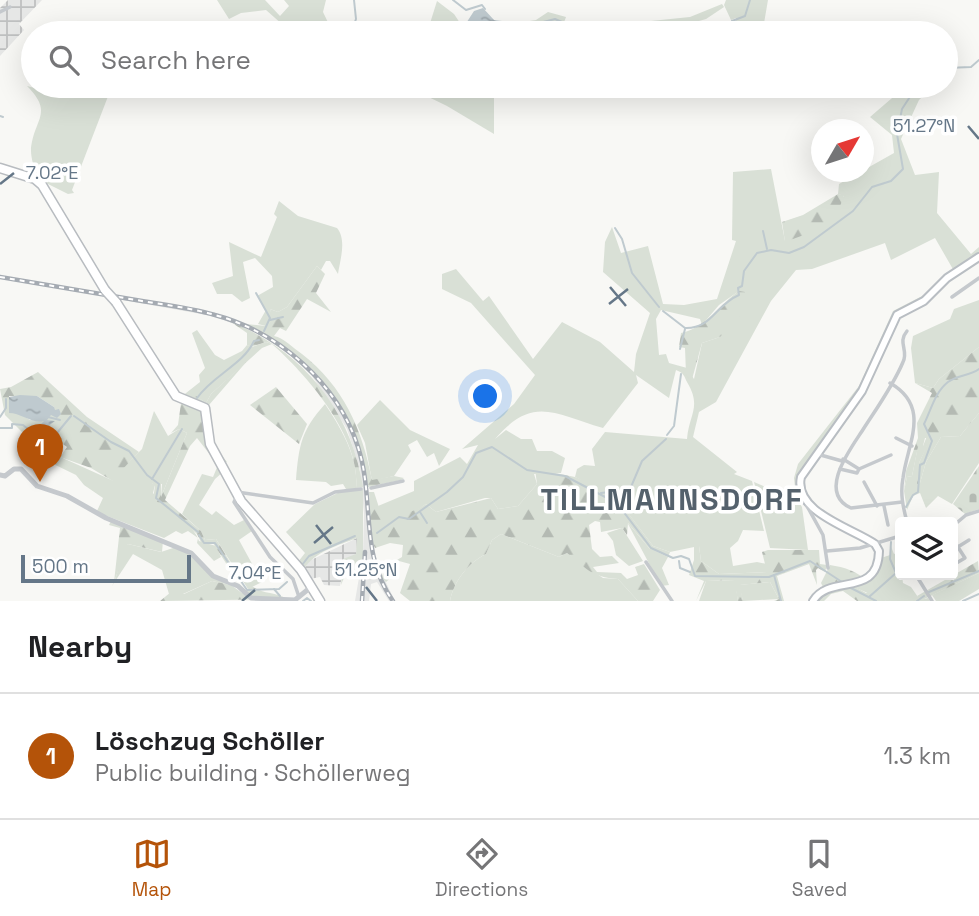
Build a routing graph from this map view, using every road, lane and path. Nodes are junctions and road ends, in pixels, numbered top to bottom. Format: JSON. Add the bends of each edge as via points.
{"nodes":[{"id":1,"x":9,"y":7,"type":"dead end"},
{"id":2,"x":0,"y":12,"type":"edge"},
{"id":3,"x":0,"y":167,"type":"edge"},
{"id":4,"x":979,"y":257,"type":"edge"},
{"id":5,"x":979,"y":278,"type":"edge"},
{"id":6,"x":952,"y":297,"type":"dead end"},
{"id":7,"x":907,"y":331,"type":"dead end"},
{"id":8,"x":890,"y":383,"type":"junction"},
{"id":9,"x":896,"y":438,"type":"dead end"},
{"id":10,"x":912,"y":446,"type":"junction"},
{"id":11,"x":816,"y":454,"type":"junction"},
{"id":12,"x":891,"y":455,"type":"dead end"},
{"id":13,"x":842,"y":460,"type":"junction"},
{"id":14,"x":840,"y":469,"type":"junction"},
{"id":15,"x":859,"y":469,"type":"junction"},
{"id":16,"x":0,"y":475,"type":"edge"},
{"id":17,"x":403,"y":481,"type":"dead end"},
{"id":18,"x":864,"y":482,"type":"dead end"},
{"id":19,"x":371,"y":488,"type":"dead end"},
{"id":20,"x":361,"y":489,"type":"dead end"},
{"id":21,"x":238,"y":494,"type":"junction"},
{"id":22,"x":902,"y":502,"type":"junction"},
{"id":23,"x":807,"y":506,"type":"dead end"},
{"id":24,"x":877,"y":506,"type":"junction"},
{"id":25,"x":884,"y":506,"type":"junction"},
{"id":26,"x":979,"y":511,"type":"edge"},
{"id":27,"x":906,"y":517,"type":"edge"},
{"id":28,"x":958,"y":521,"type":"edge"},
{"id":29,"x":888,"y":525,"type":"dead end"},
{"id":30,"x":895,"y":538,"type":"edge"},
{"id":31,"x":969,"y":540,"type":"dead end"},
{"id":32,"x":875,"y":544,"type":"junction"},
{"id":33,"x":958,"y":547,"type":"joint"},
{"id":34,"x":827,"y":551,"type":"junction"},
{"id":35,"x":646,"y":562,"type":"dead end"},
{"id":36,"x":958,"y":562,"type":"edge"},
{"id":37,"x":828,"y":568,"type":"dead end"},
{"id":38,"x":919,"y":580,"type":"edge"},
{"id":39,"x":311,"y":587,"type":"junction"},
{"id":40,"x":299,"y":597,"type":"junction"},
{"id":41,"x":320,"y":601,"type":"edge"},
{"id":42,"x":672,"y":601,"type":"edge"},
{"id":43,"x":813,"y":601,"type":"edge"},
{"id":44,"x":932,"y":601,"type":"edge"}],
"edges":[{"from":1,"to":2,"type":"street"},
{"from":3,"to":21,"type":"main road","bridge":true,"via":[[42,185],[176,396],[205,408],[208,438]]},
{"from":4,"to":11,"type":"main road","via":[[947,278],[924,301],[897,315],[866,386]]},
{"from":5,"to":6,"type":"street"},
{"from":7,"to":8,"type":"street","via":[[901,340],[904,361]]},
{"from":8,"to":10,"type":"street","via":[[900,388],[912,409]]},
{"from":8,"to":13,"type":"street"},
{"from":9,"to":10,"type":"street"},
{"from":10,"to":22,"type":"street","via":[[902,479]]},
{"from":11,"to":13,"type":"street"},
{"from":11,"to":32,"type":"main road","via":[[801,479],[804,498]]},
{"from":12,"to":15,"type":"street"},
{"from":13,"to":14,"type":"street"},
{"from":13,"to":15,"type":"street"},
{"from":14,"to":15,"type":"street"},
{"from":14,"to":24,"type":"street","via":[[836,488],[842,503],[854,508]]},
{"from":16,"to":40,"type":"street","via":[[20,469],[38,487],[191,553],[213,576],[251,597]]},
{"from":17,"to":19,"type":"street"},
{"from":18,"to":24,"type":"street"},
{"from":20,"to":21,"type":"street","via":[[335,492],[313,503]]},
{"from":21,"to":39,"type":"main road"},
{"from":21,"to":40,"type":"street","via":[[234,502],[270,558],[293,579]]},
{"from":22,"to":25,"type":"street"},
{"from":22,"to":27,"type":"street"},
{"from":23,"to":34,"type":"street"},
{"from":24,"to":25,"type":"street"},
{"from":25,"to":29,"type":"street"},
{"from":26,"to":28,"type":"street"},
{"from":30,"to":32,"type":"street"},
{"from":31,"to":33,"type":"street"},
{"from":32,"to":34,"type":"street"},
{"from":32,"to":43,"type":"main road","via":[[880,555],[873,573],[849,586],[825,589]]},
{"from":33,"to":36,"type":"street","via":[[965,558]]},
{"from":34,"to":37,"type":"street"},
{"from":35,"to":42,"type":"street"},
{"from":38,"to":44,"type":"street"},
{"from":39,"to":40,"type":"street"},
{"from":39,"to":41,"type":"main road"}]}
